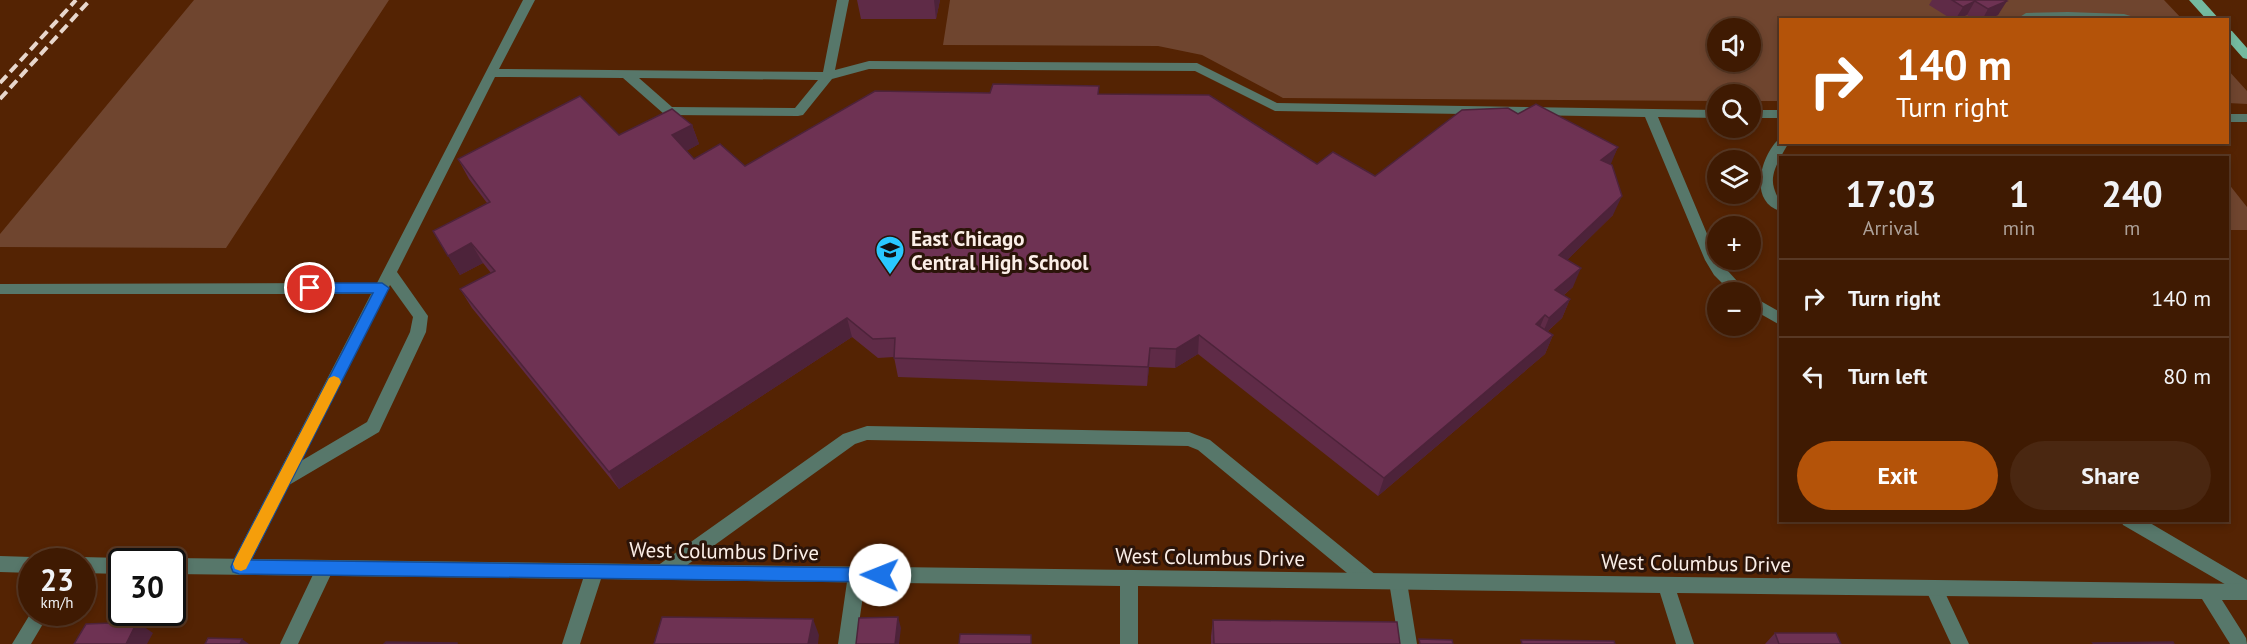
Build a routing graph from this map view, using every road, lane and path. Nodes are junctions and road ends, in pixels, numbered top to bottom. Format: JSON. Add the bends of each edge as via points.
{"nodes":[{"id":1,"x":529,"y":0,"type":"edge"},
{"id":2,"x":843,"y":0,"type":"edge"},
{"id":3,"x":2195,"y":0,"type":"edge"},
{"id":4,"x":2024,"y":18,"type":"edge"},
{"id":5,"x":2110,"y":18,"type":"edge"},
{"id":6,"x":2212,"y":18,"type":"edge"},
{"id":7,"x":2229,"y":35,"type":"edge"},
{"id":8,"x":2247,"y":55,"type":"edge"},
{"id":9,"x":491,"y":73,"type":"junction"},
{"id":10,"x":626,"y":74,"type":"junction"},
{"id":11,"x":828,"y":76,"type":"junction"},
{"id":12,"x":1650,"y":113,"type":"junction"},
{"id":13,"x":1707,"y":114,"type":"edge"},
{"id":14,"x":1761,"y":114,"type":"edge"},
{"id":15,"x":1779,"y":114,"type":"edge"},
{"id":16,"x":2229,"y":118,"type":"edge"},
{"id":17,"x":2247,"y":118,"type":"edge"},
{"id":18,"x":1782,"y":144,"type":"edge"},
{"id":19,"x":1779,"y":205,"type":"edge"},
{"id":20,"x":390,"y":273,"type":"junction"},
{"id":21,"x":1730,"y":282,"type":"edge"},
{"id":22,"x":382,"y":288,"type":"junction"},
{"id":23,"x":0,"y":289,"type":"edge"},
{"id":24,"x":1761,"y":307,"type":"edge"},
{"id":25,"x":1779,"y":318,"type":"edge"},
{"id":26,"x":284,"y":480,"type":"junction"},
{"id":27,"x":2132,"y":522,"type":"edge"},
{"id":28,"x":0,"y":564,"type":"edge"},
{"id":29,"x":18,"y":565,"type":"edge"},
{"id":30,"x":186,"y":566,"type":"edge"},
{"id":31,"x":239,"y":567,"type":"junction"},
{"id":32,"x":325,"y":568,"type":"junction"},
{"id":33,"x":594,"y":572,"type":"junction"},
{"id":34,"x":663,"y":572,"type":"junction"},
{"id":35,"x":858,"y":575,"type":"junction"},
{"id":36,"x":1129,"y":579,"type":"junction"},
{"id":37,"x":1370,"y":581,"type":"junction"},
{"id":38,"x":1398,"y":582,"type":"junction"},
{"id":39,"x":1666,"y":585,"type":"junction"},
{"id":40,"x":1934,"y":588,"type":"junction"},
{"id":41,"x":2247,"y":591,"type":"edge"},
{"id":42,"x":2207,"y":592,"type":"junction"},
{"id":43,"x":32,"y":626,"type":"edge"},
{"id":44,"x":21,"y":644,"type":"edge"},
{"id":45,"x":289,"y":644,"type":"edge"},
{"id":46,"x":571,"y":644,"type":"edge"},
{"id":47,"x":847,"y":644,"type":"edge"},
{"id":48,"x":1129,"y":644,"type":"edge"},
{"id":49,"x":1408,"y":644,"type":"edge"},
{"id":50,"x":1685,"y":644,"type":"edge"},
{"id":51,"x":1960,"y":644,"type":"edge"},
{"id":52,"x":2240,"y":644,"type":"edge"}],
"edges":[{"from":1,"to":9,"type":"street"},
{"from":2,"to":11,"type":"street"},
{"from":3,"to":6,"type":"main road"},
{"from":4,"to":5,"type":"street"},
{"from":7,"to":8,"type":"main road"},
{"from":9,"to":10,"type":"street"},
{"from":9,"to":20,"type":"street"},
{"from":10,"to":11,"type":"street"},
{"from":10,"to":11,"type":"street","via":[[669,111],[798,112]]},
{"from":11,"to":12,"type":"street","via":[[869,65],[1197,67],[1275,107]]},
{"from":12,"to":13,"type":"street"},
{"from":12,"to":21,"type":"street","via":[[1710,256]]},
{"from":14,"to":15,"type":"street"},
{"from":16,"to":17,"type":"street"},
{"from":18,"to":19,"type":"street","via":[[1765,185]]},
{"from":20,"to":22,"type":"street"},
{"from":20,"to":26,"type":"street","via":[[422,316],[373,427]]},
{"from":22,"to":23,"type":"street"},
{"from":22,"to":26,"type":"street"},
{"from":24,"to":25,"type":"street"},
{"from":26,"to":31,"type":"street"},
{"from":27,"to":41,"type":"street"},
{"from":28,"to":29,"type":"street"},
{"from":30,"to":31,"type":"street","name":"West Columbus Drive"},
{"from":31,"to":32,"type":"street","name":"West Columbus Drive"},
{"from":32,"to":33,"type":"street","name":"West Columbus Drive"},
{"from":32,"to":45,"type":"street"},
{"from":33,"to":34,"type":"street","name":"West Columbus Drive"},
{"from":33,"to":46,"type":"street"},
{"from":34,"to":35,"type":"street","name":"West Columbus Drive"},
{"from":34,"to":37,"type":"street","via":[[849,439],[867,433],[1190,439],[1204,445]]},
{"from":35,"to":36,"type":"street","name":"West Columbus Drive"},
{"from":35,"to":47,"type":"street"},
{"from":36,"to":37,"type":"street","name":"West Columbus Drive"},
{"from":36,"to":48,"type":"street"},
{"from":37,"to":38,"type":"street","name":"West Columbus Drive"},
{"from":38,"to":39,"type":"street","name":"West Columbus Drive"},
{"from":38,"to":49,"type":"street"},
{"from":39,"to":40,"type":"street","name":"West Columbus Drive"},
{"from":39,"to":50,"type":"street"},
{"from":40,"to":42,"type":"street","name":"West Columbus Drive"},
{"from":40,"to":51,"type":"street"},
{"from":41,"to":42,"type":"street","name":"West Columbus Drive"},
{"from":42,"to":52,"type":"street"},
{"from":43,"to":44,"type":"street"}]}
